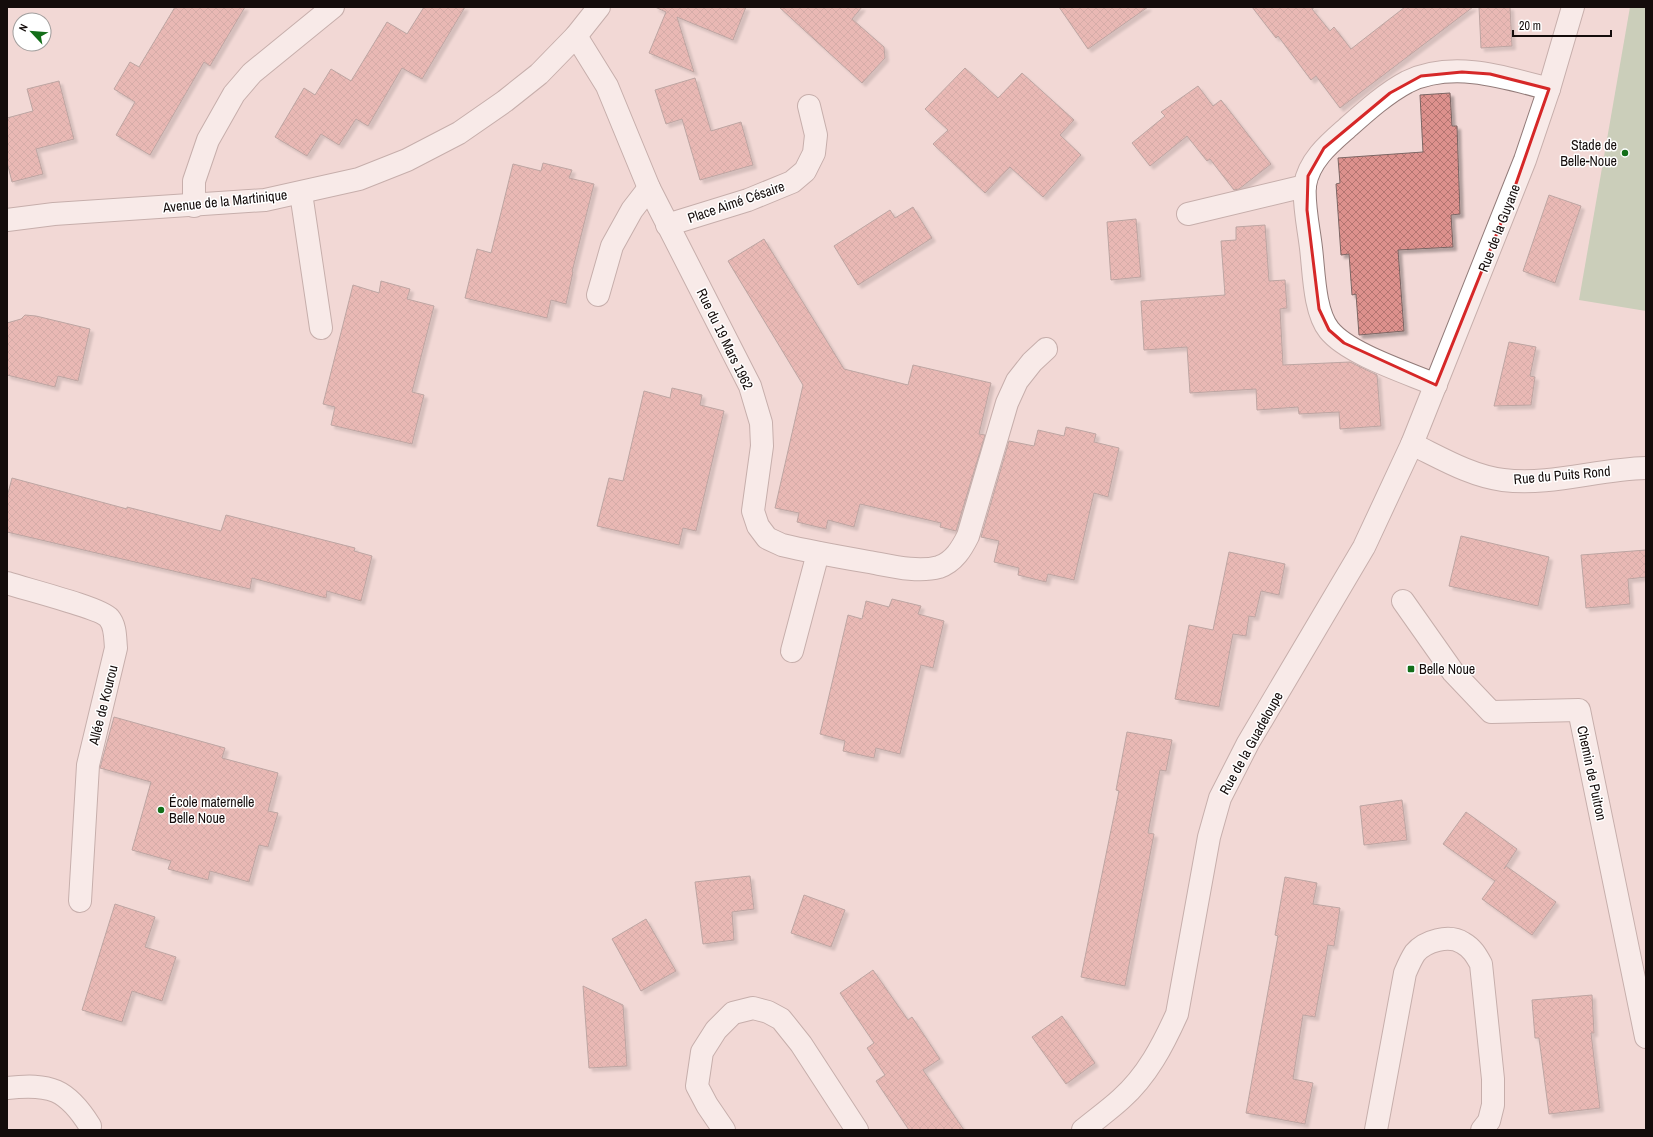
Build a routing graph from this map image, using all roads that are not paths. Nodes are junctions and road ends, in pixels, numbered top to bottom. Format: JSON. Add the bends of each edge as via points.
{"nodes":[{"id":1,"x":333,"y":7,"type":"edge"},
{"id":2,"x":599,"y":7,"type":"edge"},
{"id":3,"x":1573,"y":7,"type":"edge"},
{"id":4,"x":576,"y":36,"type":"junction"},
{"id":5,"x":1549,"y":89,"type":"junction"},
{"id":6,"x":809,"y":106,"type":"dead end"},
{"id":7,"x":1305,"y":186,"type":"junction"},
{"id":8,"x":649,"y":188,"type":"junction"},
{"id":9,"x":301,"y":193,"type":"junction"},
{"id":10,"x":194,"y":206,"type":"junction"},
{"id":11,"x":1188,"y":214,"type":"dead end"},
{"id":12,"x":7,"y":220,"type":"edge"},
{"id":13,"x":667,"y":225,"type":"junction"},
{"id":14,"x":598,"y":295,"type":"dead end"},
{"id":15,"x":321,"y":328,"type":"dead end"},
{"id":16,"x":1046,"y":349,"type":"dead end"},
{"id":17,"x":1436,"y":385,"type":"junction"},
{"id":18,"x":1412,"y":444,"type":"junction"},
{"id":19,"x":1646,"y":468,"type":"edge"},
{"id":20,"x":818,"y":553,"type":"junction"},
{"id":21,"x":7,"y":583,"type":"edge"},
{"id":22,"x":1403,"y":601,"type":"dead end"},
{"id":23,"x":792,"y":651,"type":"dead end"},
{"id":24,"x":80,"y":900,"type":"dead end"},
{"id":25,"x":1646,"y":1037,"type":"edge"},
{"id":26,"x":7,"y":1088,"type":"edge"},
{"id":27,"x":90,"y":1126,"type":"dead end"},
{"id":28,"x":724,"y":1130,"type":"edge"},
{"id":29,"x":857,"y":1130,"type":"edge"},
{"id":30,"x":1083,"y":1130,"type":"edge"},
{"id":31,"x":1376,"y":1130,"type":"edge"},
{"id":32,"x":1482,"y":1130,"type":"edge"}],
"edges":[{"from":1,"to":10,"type":"street","via":[[252,73],[234,94],[208,140],[194,182]]},
{"from":2,"to":4,"type":"street","name":"Avenue de la Martinique"},
{"from":3,"to":5,"type":"street","name":"Rue de la Guyane"},
{"from":4,"to":8,"type":"street","name":"Rue du 19 Mars 1962","via":[[607,86]]},
{"from":4,"to":9,"type":"street","name":"Avenue de la Martinique","via":[[539,74],[459,133],[408,160],[366,176]]},
{"from":5,"to":7,"type":"street","via":[[1490,74],[1462,72],[1421,76],[1390,93],[1324,148]]},
{"from":5,"to":17,"type":"street","name":"Rue de la Guyane","via":[[1511,198]]},
{"from":6,"to":13,"type":"street","name":"Place Aimé Césaire","via":[[816,135],[814,153],[805,171],[792,182],[748,200]]},
{"from":7,"to":11,"type":"street"},
{"from":7,"to":17,"type":"street","via":[[1319,309],[1329,330],[1344,343],[1369,357]]},
{"from":8,"to":13,"type":"street","name":"Rue du 19 Mars 1962"},
{"from":8,"to":14,"type":"street","via":[[632,210],[612,246]]},
{"from":9,"to":10,"type":"street","name":"Avenue de la Martinique","via":[[265,200]]},
{"from":9,"to":15,"type":"street"},
{"from":10,"to":12,"type":"street","name":"Avenue de la Martinique","via":[[54,214]]},
{"from":13,"to":20,"type":"street","name":"Rue du 19 Mars 1962","via":[[750,386],[761,422],[762,446],[753,511],[758,526],[767,538],[782,545]]},
{"from":16,"to":20,"type":"street","name":"Rue du 19 Mars 1962","via":[[1017,381],[1009,398],[968,536],[960,551],[950,561],[940,566],[922,568],[892,566]]},
{"from":17,"to":18,"type":"street","name":"Rue de la Guyane"},
{"from":18,"to":19,"type":"street","name":"Rue du Puits Rond","via":[[1478,474],[1502,480],[1541,480]]},
{"from":18,"to":30,"type":"street","name":"Rue de la Guadeloupe","via":[[1364,547],[1248,743],[1220,798],[1209,837],[1177,1014],[1165,1041],[1147,1070],[1122,1098]]},
{"from":20,"to":23,"type":"street"},
{"from":21,"to":24,"type":"street","name":"Allée de Kourou","via":[[95,610],[109,618],[114,631],[116,648],[88,766]]},
{"from":22,"to":25,"type":"street","name":"Chemin de Puitron","via":[[1452,672],[1491,712],[1579,710]]},
{"from":26,"to":27,"type":"street","via":[[29,1085],[50,1088],[79,1108]]},
{"from":28,"to":29,"type":"street","via":[[697,1086],[702,1052],[716,1030],[733,1013],[753,1008],[781,1019],[801,1044]]},
{"from":31,"to":32,"type":"street","via":[[1405,973],[1415,954],[1424,945],[1442,939],[1461,942],[1474,952],[1481,964],[1494,1079],[1493,1105],[1489,1121]]}]}
